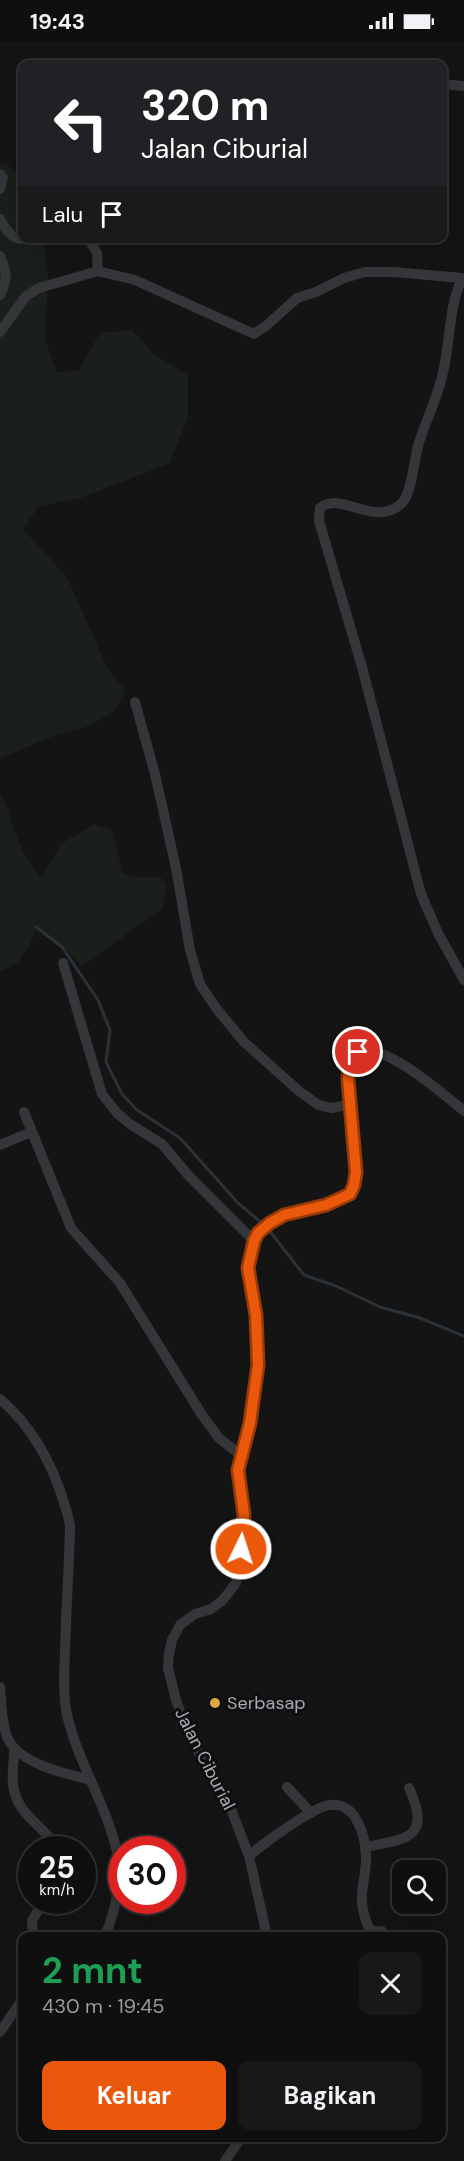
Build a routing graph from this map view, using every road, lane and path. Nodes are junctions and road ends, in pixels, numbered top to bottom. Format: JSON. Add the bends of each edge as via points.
{"nodes":[{"id":1,"x":447,"y":84,"type":"edge"},
{"id":2,"x":464,"y":86,"type":"edge"},
{"id":3,"x":0,"y":174,"type":"edge"},
{"id":4,"x":0,"y":189,"type":"edge"},
{"id":5,"x":0,"y":219,"type":"edge"},
{"id":6,"x":18,"y":239,"type":"edge"},
{"id":7,"x":91,"y":243,"type":"edge"},
{"id":8,"x":0,"y":256,"type":"edge"},
{"id":9,"x":98,"y":271,"type":"junction"},
{"id":10,"x":463,"y":279,"type":"edge"},
{"id":11,"x":0,"y":295,"type":"edge"},
{"id":12,"x":0,"y":332,"type":"edge"},
{"id":13,"x":135,"y":702,"type":"dead end"},
{"id":14,"x":63,"y":963,"type":"dead end"},
{"id":15,"x":464,"y":980,"type":"edge"},
{"id":16,"x":350,"y":1104,"type":"junction"},
{"id":17,"x":464,"y":1111,"type":"edge"},
{"id":18,"x":24,"y":1112,"type":"dead end"},
{"id":19,"x":31,"y":1132,"type":"junction"},
{"id":20,"x":0,"y":1145,"type":"edge"},
{"id":21,"x":254,"y":1241,"type":"junction"},
{"id":22,"x":0,"y":1399,"type":"edge"},
{"id":23,"x":243,"y":1457,"type":"junction"},
{"id":24,"x":0,"y":1687,"type":"edge"},
{"id":25,"x":14,"y":1750,"type":"junction"},
{"id":26,"x":91,"y":1780,"type":"junction"},
{"id":27,"x":287,"y":1787,"type":"dead end"},
{"id":28,"x":410,"y":1788,"type":"dead end"},
{"id":29,"x":311,"y":1813,"type":"junction"},
{"id":30,"x":48,"y":1836,"type":"edge"},
{"id":31,"x":365,"y":1847,"type":"junction"},
{"id":32,"x":249,"y":1856,"type":"junction"},
{"id":33,"x":36,"y":1914,"type":"edge"},
{"id":34,"x":33,"y":1932,"type":"dead end"},
{"id":35,"x":106,"y":1932,"type":"edge"},
{"id":36,"x":266,"y":1932,"type":"edge"},
{"id":37,"x":375,"y":1932,"type":"edge"},
{"id":38,"x":18,"y":2006,"type":"edge"},
{"id":39,"x":0,"y":2032,"type":"edge"},
{"id":40,"x":238,"y":2142,"type":"edge"},
{"id":41,"x":225,"y":2161,"type":"edge"}],
"edges":[{"from":1,"to":2,"type":"street"},
{"from":3,"to":4,"type":"street"},
{"from":5,"to":6,"type":"street","via":[[8,234]]},
{"from":7,"to":9,"type":"street","via":[[97,253]]},
{"from":8,"to":11,"type":"street","via":[[6,282]]},
{"from":9,"to":10,"type":"street","via":[[135,280],[254,334],[297,298],[365,272]]},
{"from":9,"to":12,"type":"street","via":[[39,288],[26,296]]},
{"from":10,"to":15,"type":"street","via":[[451,310],[443,375],[418,445],[406,498],[398,506],[373,513],[348,505],[322,505],[319,521],[421,894]]},
{"from":13,"to":16,"type":"street","via":[[155,774],[200,984],[244,1042],[299,1091],[322,1107]]},
{"from":14,"to":21,"type":"street","via":[[105,1100],[130,1124],[162,1144]]},
{"from":16,"to":17,"type":"street","via":[[349,1061],[355,1053],[366,1050],[413,1070]]},
{"from":16,"to":21,"type":"street","via":[[356,1172],[350,1194],[326,1205],[284,1215],[258,1233]]},
{"from":18,"to":19,"type":"street"},
{"from":19,"to":20,"type":"street"},
{"from":19,"to":23,"type":"street","via":[[71,1228],[120,1283],[219,1438]]},
{"from":21,"to":23,"type":"street","name":"Jalan Ciburial","via":[[248,1268],[256,1315],[258,1365]]},
{"from":22,"to":26,"type":"street","via":[[22,1421],[48,1459],[71,1526],[65,1697],[79,1752]]},
{"from":23,"to":32,"type":"street","name":"Jalan Ciburial","via":[[238,1470],[243,1535],[236,1582],[222,1601],[180,1624],[172,1640],[168,1668],[194,1744],[229,1804]]},
{"from":24,"to":25,"type":"street","via":[[4,1722]]},
{"from":25,"to":26,"type":"street","via":[[61,1773]]},
{"from":25,"to":30,"type":"street","via":[[15,1797]]},
{"from":26,"to":35,"type":"street","via":[[118,1861],[117,1893]]},
{"from":27,"to":29,"type":"street"},
{"from":28,"to":31,"type":"street","via":[[419,1820],[415,1831],[406,1838]]},
{"from":29,"to":31,"type":"street","via":[[330,1805],[348,1810],[356,1817]]},
{"from":29,"to":32,"type":"street"},
{"from":31,"to":37,"type":"street","via":[[360,1896],[369,1928]]},
{"from":32,"to":36,"type":"street","name":"Jalan Ciburial"},
{"from":33,"to":34,"type":"street"},
{"from":38,"to":39,"type":"street"},
{"from":40,"to":41,"type":"street"}]}
